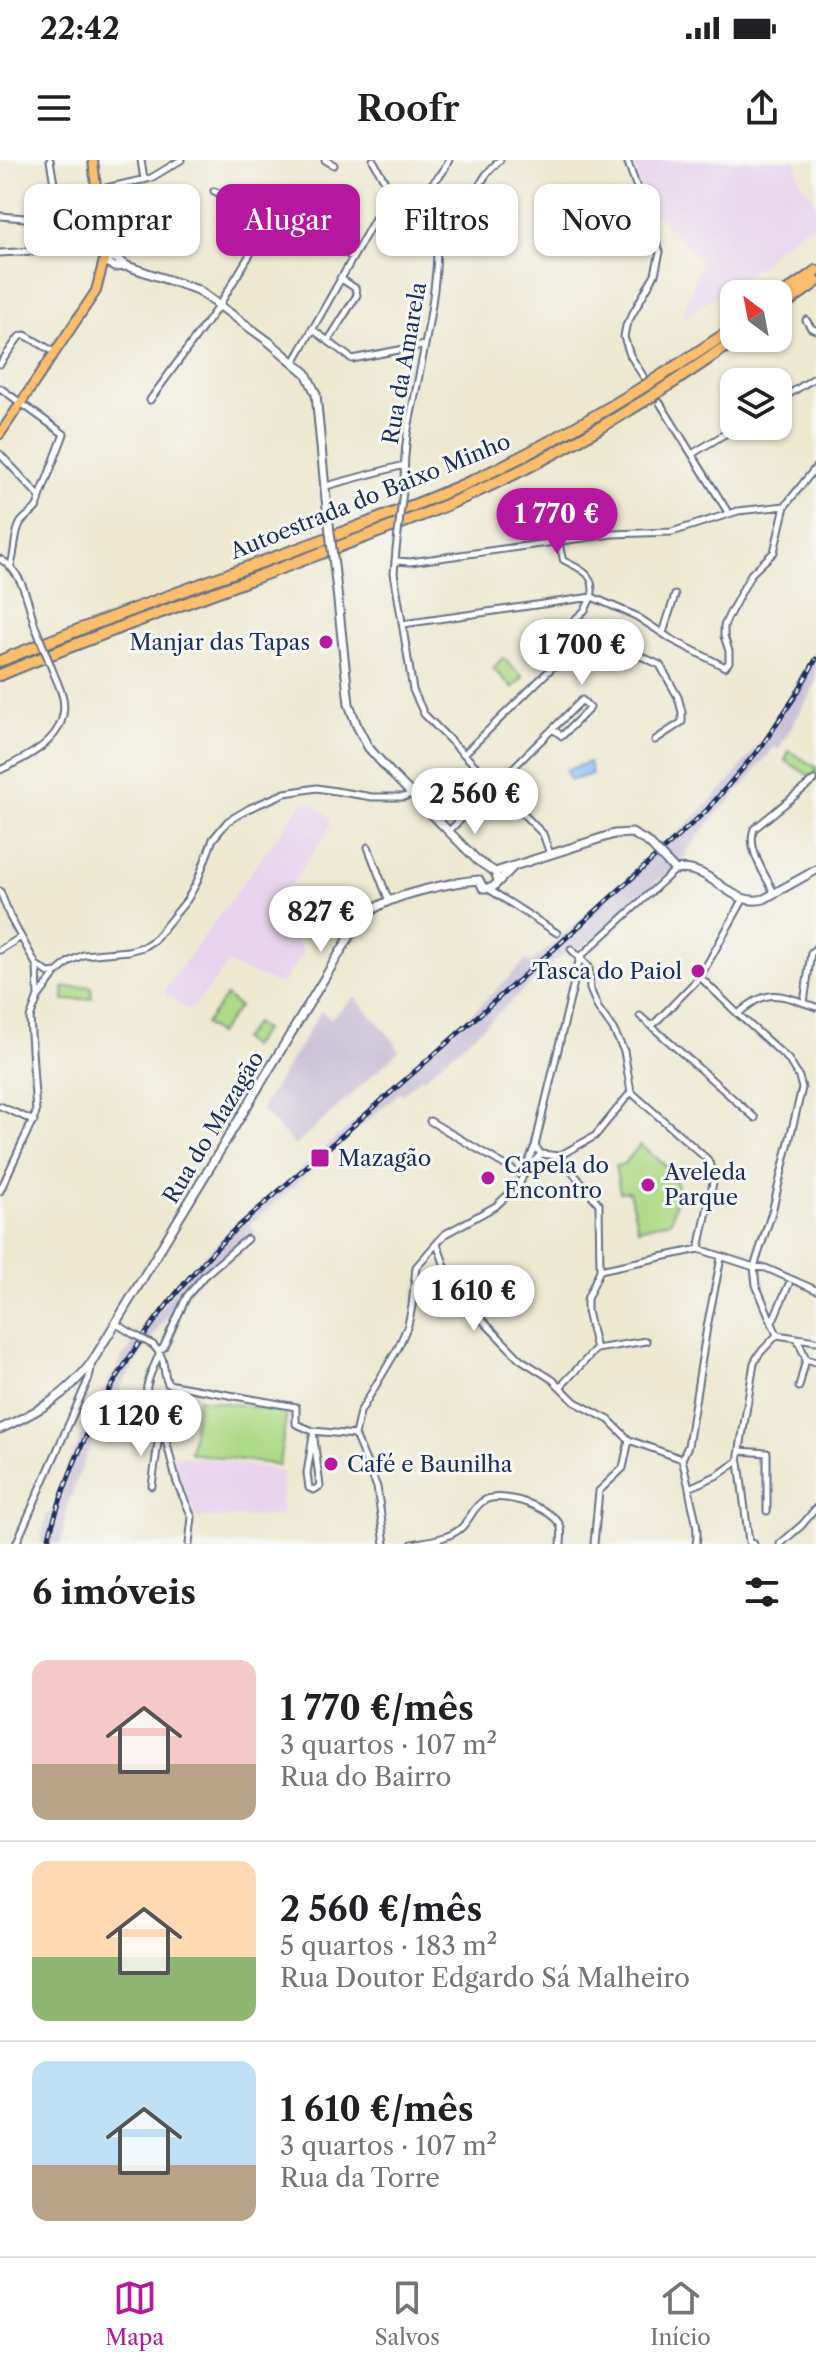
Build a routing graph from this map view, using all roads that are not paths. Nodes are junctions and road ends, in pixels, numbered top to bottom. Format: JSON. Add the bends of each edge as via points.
{"nodes":[{"id":1,"x":50,"y":160,"type":"edge"},
{"id":2,"x":93,"y":160,"type":"edge"},
{"id":3,"x":141,"y":160,"type":"edge"},
{"id":4,"x":181,"y":160,"type":"edge"},
{"id":5,"x":325,"y":160,"type":"edge"},
{"id":6,"x":373,"y":160,"type":"edge"},
{"id":7,"x":449,"y":160,"type":"edge"},
{"id":8,"x":500,"y":160,"type":"edge"},
{"id":9,"x":627,"y":160,"type":"edge"},
{"id":10,"x":334,"y":165,"type":"dead end"},
{"id":11,"x":144,"y":180,"type":"junction"},
{"id":12,"x":54,"y":184,"type":"dead end"},
{"id":13,"x":96,"y":184,"type":"edge"},
{"id":14,"x":125,"y":184,"type":"edge"},
{"id":15,"x":386,"y":184,"type":"edge"},
{"id":16,"x":432,"y":184,"type":"edge"},
{"id":17,"x":480,"y":184,"type":"edge"},
{"id":18,"x":0,"y":216,"type":"edge"},
{"id":19,"x":376,"y":216,"type":"edge"},
{"id":20,"x":24,"y":217,"type":"edge"},
{"id":21,"x":24,"y":251,"type":"edge"},
{"id":22,"x":0,"y":253,"type":"edge"},
{"id":23,"x":104,"y":256,"type":"edge"},
{"id":24,"x":249,"y":256,"type":"edge"},
{"id":25,"x":436,"y":256,"type":"edge"},
{"id":26,"x":353,"y":257,"type":"joint"},
{"id":27,"x":104,"y":260,"type":"junction"},
{"id":28,"x":816,"y":271,"type":"edge"},
{"id":29,"x":340,"y":278,"type":"junction"},
{"id":30,"x":816,"y":282,"type":"edge"},
{"id":31,"x":792,"y":288,"type":"edge"},
{"id":32,"x":816,"y":289,"type":"edge"},
{"id":33,"x":792,"y":300,"type":"edge"},
{"id":34,"x":792,"y":303,"type":"edge"},
{"id":35,"x":220,"y":304,"type":"junction"},
{"id":36,"x":806,"y":320,"type":"dead end"},
{"id":37,"x":312,"y":329,"type":"junction"},
{"id":38,"x":816,"y":330,"type":"edge"},
{"id":39,"x":720,"y":337,"type":"edge"},
{"id":40,"x":328,"y":341,"type":"junction"},
{"id":41,"x":425,"y":345,"type":"junction"},
{"id":42,"x":720,"y":351,"type":"edge"},
{"id":43,"x":56,"y":353,"type":"junction"},
{"id":44,"x":294,"y":362,"type":"junction"},
{"id":45,"x":0,"y":364,"type":"edge"},
{"id":46,"x":643,"y":376,"type":"tunnel mouth"},
{"id":47,"x":816,"y":377,"type":"edge"},
{"id":48,"x":0,"y":388,"type":"edge"},
{"id":49,"x":792,"y":392,"type":"edge"},
{"id":50,"x":150,"y":400,"type":"dead end"},
{"id":51,"x":22,"y":402,"type":"junction"},
{"id":52,"x":660,"y":403,"type":"tunnel mouth"},
{"id":53,"x":0,"y":434,"type":"edge"},
{"id":54,"x":720,"y":437,"type":"edge"},
{"id":55,"x":0,"y":454,"type":"edge"},
{"id":56,"x":692,"y":454,"type":"junction"},
{"id":57,"x":404,"y":465,"type":"junction"},
{"id":58,"x":816,"y":467,"type":"edge"},
{"id":59,"x":326,"y":486,"type":"junction"},
{"id":60,"x":40,"y":497,"type":"junction"},
{"id":61,"x":785,"y":506,"type":"junction"},
{"id":62,"x":729,"y":514,"type":"junction"},
{"id":63,"x":559,"y":541,"type":"junction"},
{"id":64,"x":0,"y":559,"type":"edge"},
{"id":65,"x":396,"y":561,"type":"junction"},
{"id":66,"x":10,"y":567,"type":"junction"},
{"id":67,"x":675,"y":595,"type":"dead end"},
{"id":68,"x":592,"y":597,"type":"junction"},
{"id":69,"x":402,"y":624,"type":"junction"},
{"id":70,"x":663,"y":633,"type":"junction"},
{"id":71,"x":564,"y":656,"type":"junction"},
{"id":72,"x":0,"y":661,"type":"edge"},
{"id":73,"x":0,"y":675,"type":"edge"},
{"id":74,"x":553,"y":729,"type":"junction"},
{"id":75,"x":655,"y":740,"type":"dead end"},
{"id":76,"x":464,"y":754,"type":"junction"},
{"id":77,"x":0,"y":770,"type":"edge"},
{"id":78,"x":814,"y":780,"type":"edge"},
{"id":79,"x":495,"y":786,"type":"junction"},
{"id":80,"x":411,"y":794,"type":"junction"},
{"id":81,"x":449,"y":831,"type":"junction"},
{"id":82,"x":368,"y":847,"type":"dead end"},
{"id":83,"x":550,"y":854,"type":"junction"},
{"id":84,"x":478,"y":861,"type":"junction"},
{"id":85,"x":516,"y":864,"type":"junction"},
{"id":86,"x":675,"y":870,"type":"junction"},
{"id":87,"x":816,"y":870,"type":"edge"},
{"id":88,"x":492,"y":871,"type":"junction"},
{"id":89,"x":479,"y":878,"type":"junction"},
{"id":90,"x":498,"y":881,"type":"junction"},
{"id":91,"x":489,"y":889,"type":"junction"},
{"id":92,"x":0,"y":891,"type":"edge"},
{"id":93,"x":774,"y":893,"type":"junction"},
{"id":94,"x":743,"y":900,"type":"junction"},
{"id":95,"x":389,"y":901,"type":"junction"},
{"id":96,"x":557,"y":933,"type":"dead end"},
{"id":97,"x":21,"y":937,"type":"junction"},
{"id":98,"x":816,"y":948,"type":"edge"},
{"id":99,"x":571,"y":949,"type":"dead end"},
{"id":100,"x":0,"y":950,"type":"edge"},
{"id":101,"x":580,"y":957,"type":"junction"},
{"id":102,"x":37,"y":966,"type":"junction"},
{"id":103,"x":57,"y":972,"type":"junction"},
{"id":104,"x":700,"y":977,"type":"junction"},
{"id":105,"x":38,"y":997,"type":"junction"},
{"id":106,"x":804,"y":1003,"type":"junction"},
{"id":107,"x":816,"y":1007,"type":"edge"},
{"id":108,"x":738,"y":1014,"type":"junction"},
{"id":109,"x":640,"y":1016,"type":"dead end"},
{"id":110,"x":652,"y":1026,"type":"junction"},
{"id":111,"x":631,"y":1092,"type":"junction"},
{"id":112,"x":0,"y":1106,"type":"edge"},
{"id":113,"x":755,"y":1118,"type":"dead end"},
{"id":114,"x":34,"y":1121,"type":"junction"},
{"id":115,"x":430,"y":1121,"type":"dead end"},
{"id":116,"x":535,"y":1146,"type":"junction"},
{"id":117,"x":541,"y":1154,"type":"junction"},
{"id":118,"x":559,"y":1156,"type":"junction"},
{"id":119,"x":524,"y":1174,"type":"junction"},
{"id":120,"x":0,"y":1191,"type":"edge"},
{"id":121,"x":247,"y":1239,"type":"dead end"},
{"id":122,"x":437,"y":1244,"type":"junction"},
{"id":123,"x":699,"y":1249,"type":"junction"},
{"id":124,"x":721,"y":1258,"type":"junction"},
{"id":125,"x":754,"y":1267,"type":"junction"},
{"id":126,"x":600,"y":1270,"type":"junction"},
{"id":127,"x":789,"y":1284,"type":"dead end"},
{"id":128,"x":414,"y":1287,"type":"junction"},
{"id":129,"x":816,"y":1290,"type":"edge"},
{"id":130,"x":454,"y":1291,"type":"junction"},
{"id":131,"x":772,"y":1321,"type":"junction"},
{"id":132,"x":115,"y":1323,"type":"junction"},
{"id":133,"x":777,"y":1335,"type":"junction"},
{"id":134,"x":797,"y":1338,"type":"junction"},
{"id":135,"x":646,"y":1341,"type":"dead end"},
{"id":136,"x":816,"y":1341,"type":"edge"},
{"id":137,"x":156,"y":1348,"type":"junction"},
{"id":138,"x":596,"y":1349,"type":"junction"},
{"id":139,"x":806,"y":1359,"type":"junction"},
{"id":140,"x":92,"y":1362,"type":"junction"},
{"id":141,"x":816,"y":1362,"type":"edge"},
{"id":142,"x":561,"y":1386,"type":"junction"},
{"id":143,"x":799,"y":1387,"type":"dead end"},
{"id":144,"x":0,"y":1429,"type":"edge"},
{"id":145,"x":313,"y":1433,"type":"junction"},
{"id":146,"x":159,"y":1435,"type":"junction"},
{"id":147,"x":355,"y":1435,"type":"junction"},
{"id":148,"x":629,"y":1440,"type":"junction"},
{"id":149,"x":740,"y":1451,"type":"junction"},
{"id":150,"x":682,"y":1459,"type":"junction"},
{"id":151,"x":738,"y":1461,"type":"junction"},
{"id":152,"x":152,"y":1486,"type":"dead end"},
{"id":153,"x":689,"y":1488,"type":"junction"},
{"id":154,"x":816,"y":1508,"type":"edge"},
{"id":155,"x":767,"y":1511,"type":"dead end"},
{"id":156,"x":750,"y":1543,"type":"edge"},
{"id":157,"x":16,"y":1544,"type":"edge"},
{"id":158,"x":189,"y":1544,"type":"edge"},
{"id":159,"x":385,"y":1544,"type":"edge"},
{"id":160,"x":412,"y":1544,"type":"edge"},
{"id":161,"x":561,"y":1544,"type":"edge"},
{"id":162,"x":594,"y":1544,"type":"edge"},
{"id":163,"x":696,"y":1544,"type":"edge"},
{"id":164,"x":780,"y":1544,"type":"edge"}],
"edges":[{"from":1,"to":12,"type":"street"},
{"from":2,"to":13,"type":"main road"},
{"from":3,"to":11,"type":"street"},
{"from":4,"to":11,"type":"street"},
{"from":5,"to":10,"type":"street"},
{"from":6,"to":15,"type":"street"},
{"from":7,"to":16,"type":"street"},
{"from":8,"to":17,"type":"street"},
{"from":9,"to":46,"type":"street","via":[[660,252],[624,337]]},
{"from":11,"to":14,"type":"street"},
{"from":18,"to":20,"type":"street"},
{"from":19,"to":26,"type":"street"},
{"from":21,"to":22,"type":"street"},
{"from":23,"to":27,"type":"main road"},
{"from":24,"to":35,"type":"street"},
{"from":25,"to":41,"type":"street","name":"Rua da Amarela"},
{"from":26,"to":29,"type":"street"},
{"from":27,"to":35,"type":"street","via":[[198,290]]},
{"from":27,"to":43,"type":"main road","via":[[96,291]]},
{"from":28,"to":31,"type":"highway"},
{"from":29,"to":37,"type":"street"},
{"from":29,"to":40,"type":"street","via":[[357,295]]},
{"from":30,"to":33,"type":"highway"},
{"from":32,"to":34,"type":"highway"},
{"from":35,"to":44,"type":"street"},
{"from":35,"to":50,"type":"street"},
{"from":36,"to":38,"type":"street"},
{"from":37,"to":40,"type":"street"},
{"from":37,"to":44,"type":"street"},
{"from":39,"to":72,"type":"highway","name":"Autoestrada do Baixo Minho","via":[[599,415],[470,482]]},
{"from":40,"to":41,"type":"street","via":[[352,359]]},
{"from":41,"to":57,"type":"street","name":"Rua da Amarela"},
{"from":42,"to":73,"type":"highway","name":"Autoestrada do Baixo Minho","via":[[606,425],[474,493]]},
{"from":43,"to":45,"type":"street","via":[[25,335]]},
{"from":43,"to":51,"type":"main road"},
{"from":44,"to":59,"type":"street","via":[[316,394]]},
{"from":47,"to":49,"type":"street"},
{"from":48,"to":51,"type":"street"},
{"from":51,"to":53,"type":"main road"},
{"from":51,"to":60,"type":"street","via":[[64,434]]},
{"from":52,"to":56,"type":"street"},
{"from":54,"to":56,"type":"street"},
{"from":55,"to":60,"type":"street"},
{"from":56,"to":62,"type":"street"},
{"from":57,"to":59,"type":"street"},
{"from":57,"to":65,"type":"street","name":"Rua da Amarela","bridge":true},
{"from":58,"to":61,"type":"street"},
{"from":59,"to":80,"type":"street","bridge":true,"via":[[349,704],[368,747]]},
{"from":60,"to":66,"type":"street","via":[[39,506],[21,522]]},
{"from":61,"to":62,"type":"street"},
{"from":61,"to":70,"type":"street","via":[[774,552],[751,574],[724,626],[728,665]]},
{"from":62,"to":63,"type":"street","via":[[672,532]]},
{"from":63,"to":65,"type":"street"},
{"from":63,"to":68,"type":"street","via":[[563,560],[586,573]]},
{"from":64,"to":66,"type":"street"},
{"from":65,"to":69,"type":"street","name":"Rua da Amarela"},
{"from":66,"to":77,"type":"street","bridge":true,"via":[[63,700],[59,728],[47,744]]},
{"from":67,"to":70,"type":"street"},
{"from":68,"to":69,"type":"street"},
{"from":68,"to":70,"type":"street"},
{"from":68,"to":71,"type":"street","via":[[559,634]]},
{"from":69,"to":76,"type":"street","name":"Rua da Amarela","via":[[413,690],[424,714]]},
{"from":71,"to":75,"type":"street","via":[[580,673],[610,648],[621,647],[660,665],[678,697],[682,722]]},
{"from":71,"to":76,"type":"street"},
{"from":74,"to":74,"type":"street","via":[[582,700],[590,708],[562,736]]},
{"from":74,"to":79,"type":"street"},
{"from":76,"to":79,"type":"street","name":"Rua da Amarela"},
{"from":78,"to":93,"type":"street","via":[[752,834]]},
{"from":79,"to":81,"type":"street"},
{"from":79,"to":83,"type":"street","name":"Rua da Amarela","via":[[543,834]]},
{"from":80,"to":81,"type":"street"},
{"from":80,"to":103,"type":"street","via":[[372,797],[317,788],[285,793],[250,808],[228,821],[213,839],[187,900],[154,940],[128,951],[83,955]]},
{"from":81,"to":84,"type":"street"},
{"from":82,"to":95,"type":"street"},
{"from":83,"to":85,"type":"street"},
{"from":83,"to":86,"type":"street","bridge":true,"via":[[632,833]]},
{"from":84,"to":88,"type":"street"},
{"from":84,"to":89,"type":"street"},
{"from":85,"to":88,"type":"street"},
{"from":85,"to":90,"type":"street"},
{"from":86,"to":94,"type":"street","via":[[701,872]]},
{"from":86,"to":101,"type":"street"},
{"from":87,"to":93,"type":"street"},
{"from":88,"to":89,"type":"street"},
{"from":88,"to":90,"type":"street"},
{"from":89,"to":91,"type":"street"},
{"from":89,"to":95,"type":"street","name":"Rua do Mazagão"},
{"from":90,"to":91,"type":"street"},
{"from":91,"to":96,"type":"street"},
{"from":92,"to":97,"type":"street"},
{"from":93,"to":94,"type":"street","via":[[754,902]]},
{"from":94,"to":104,"type":"street"},
{"from":95,"to":132,"type":"street","name":"Rua do Mazagão","via":[[370,911],[353,931]]},
{"from":97,"to":100,"type":"street"},
{"from":97,"to":102,"type":"street"},
{"from":98,"to":106,"type":"street"},
{"from":99,"to":101,"type":"street"},
{"from":101,"to":111,"type":"street","via":[[589,967],[598,1008],[624,1051]]},
{"from":101,"to":116,"type":"street"},
{"from":102,"to":103,"type":"street"},
{"from":102,"to":105,"type":"street"},
{"from":103,"to":105,"type":"street"},
{"from":104,"to":108,"type":"street"},
{"from":104,"to":110,"type":"street"},
{"from":105,"to":114,"type":"street","via":[[30,1032]]},
{"from":106,"to":107,"type":"street"},
{"from":106,"to":108,"type":"street","via":[[766,995]]},
{"from":108,"to":125,"type":"street","via":[[788,1059],[802,1088]]},
{"from":109,"to":110,"type":"street"},
{"from":110,"to":113,"type":"street"},
{"from":111,"to":118,"type":"street","via":[[595,1136]]},
{"from":111,"to":123,"type":"street","via":[[713,1170]]},
{"from":112,"to":114,"type":"street"},
{"from":114,"to":120,"type":"street"},
{"from":115,"to":119,"type":"street"},
{"from":116,"to":117,"type":"street"},
{"from":116,"to":119,"type":"street"},
{"from":117,"to":118,"type":"street"},
{"from":117,"to":119,"type":"street"},
{"from":118,"to":126,"type":"street","via":[[599,1204]]},
{"from":119,"to":122,"type":"street","via":[[496,1206],[445,1234]]},
{"from":121,"to":137,"type":"street","via":[[187,1296],[163,1348]]},
{"from":122,"to":128,"type":"street","via":[[416,1267]]},
{"from":122,"to":130,"type":"street"},
{"from":123,"to":124,"type":"street"},
{"from":123,"to":126,"type":"street"},
{"from":124,"to":125,"type":"street"},
{"from":124,"to":150,"type":"street"},
{"from":125,"to":129,"type":"street"},
{"from":125,"to":131,"type":"street"},
{"from":126,"to":138,"type":"street","via":[[587,1299]]},
{"from":127,"to":131,"type":"street"},
{"from":128,"to":130,"type":"street"},
{"from":128,"to":147,"type":"street","via":[[408,1325],[360,1412]]},
{"from":130,"to":142,"type":"street","via":[[520,1359]]},
{"from":131,"to":133,"type":"street"},
{"from":132,"to":137,"type":"street","bridge":true},
{"from":132,"to":140,"type":"street","name":"Rua do Mazagão"},
{"from":133,"to":134,"type":"street"},
{"from":133,"to":149,"type":"street","via":[[754,1363]]},
{"from":134,"to":136,"type":"street"},
{"from":134,"to":139,"type":"street"},
{"from":135,"to":138,"type":"street"},
{"from":137,"to":145,"type":"street","via":[[168,1384],[296,1407],[296,1424]]},
{"from":137,"to":146,"type":"street","via":[[159,1355],[147,1392]]},
{"from":138,"to":142,"type":"street"},
{"from":139,"to":141,"type":"street"},
{"from":139,"to":143,"type":"street"},
{"from":140,"to":144,"type":"street","name":"Rua do Mazagão","via":[[53,1402]]},
{"from":140,"to":157,"type":"street"},
{"from":142,"to":148,"type":"street"},
{"from":145,"to":145,"type":"street","via":[[307,1473],[314,1490],[320,1486]]},
{"from":145,"to":147,"type":"street"},
{"from":146,"to":152,"type":"street"},
{"from":146,"to":158,"type":"street","via":[[166,1440],[192,1517]]},
{"from":147,"to":159,"type":"street","via":[[377,1487]]},
{"from":148,"to":150,"type":"street"},
{"from":148,"to":162,"type":"street","via":[[623,1468],[599,1491]]},
{"from":149,"to":151,"type":"street"},
{"from":149,"to":155,"type":"street","via":[[767,1453]]},
{"from":150,"to":153,"type":"street"},
{"from":151,"to":153,"type":"street"},
{"from":151,"to":156,"type":"street"},
{"from":153,"to":163,"type":"street"},
{"from":154,"to":164,"type":"street"},
{"from":160,"to":161,"type":"street","via":[[461,1528],[484,1500],[492,1498],[520,1500],[554,1518],[560,1524]]}]}
